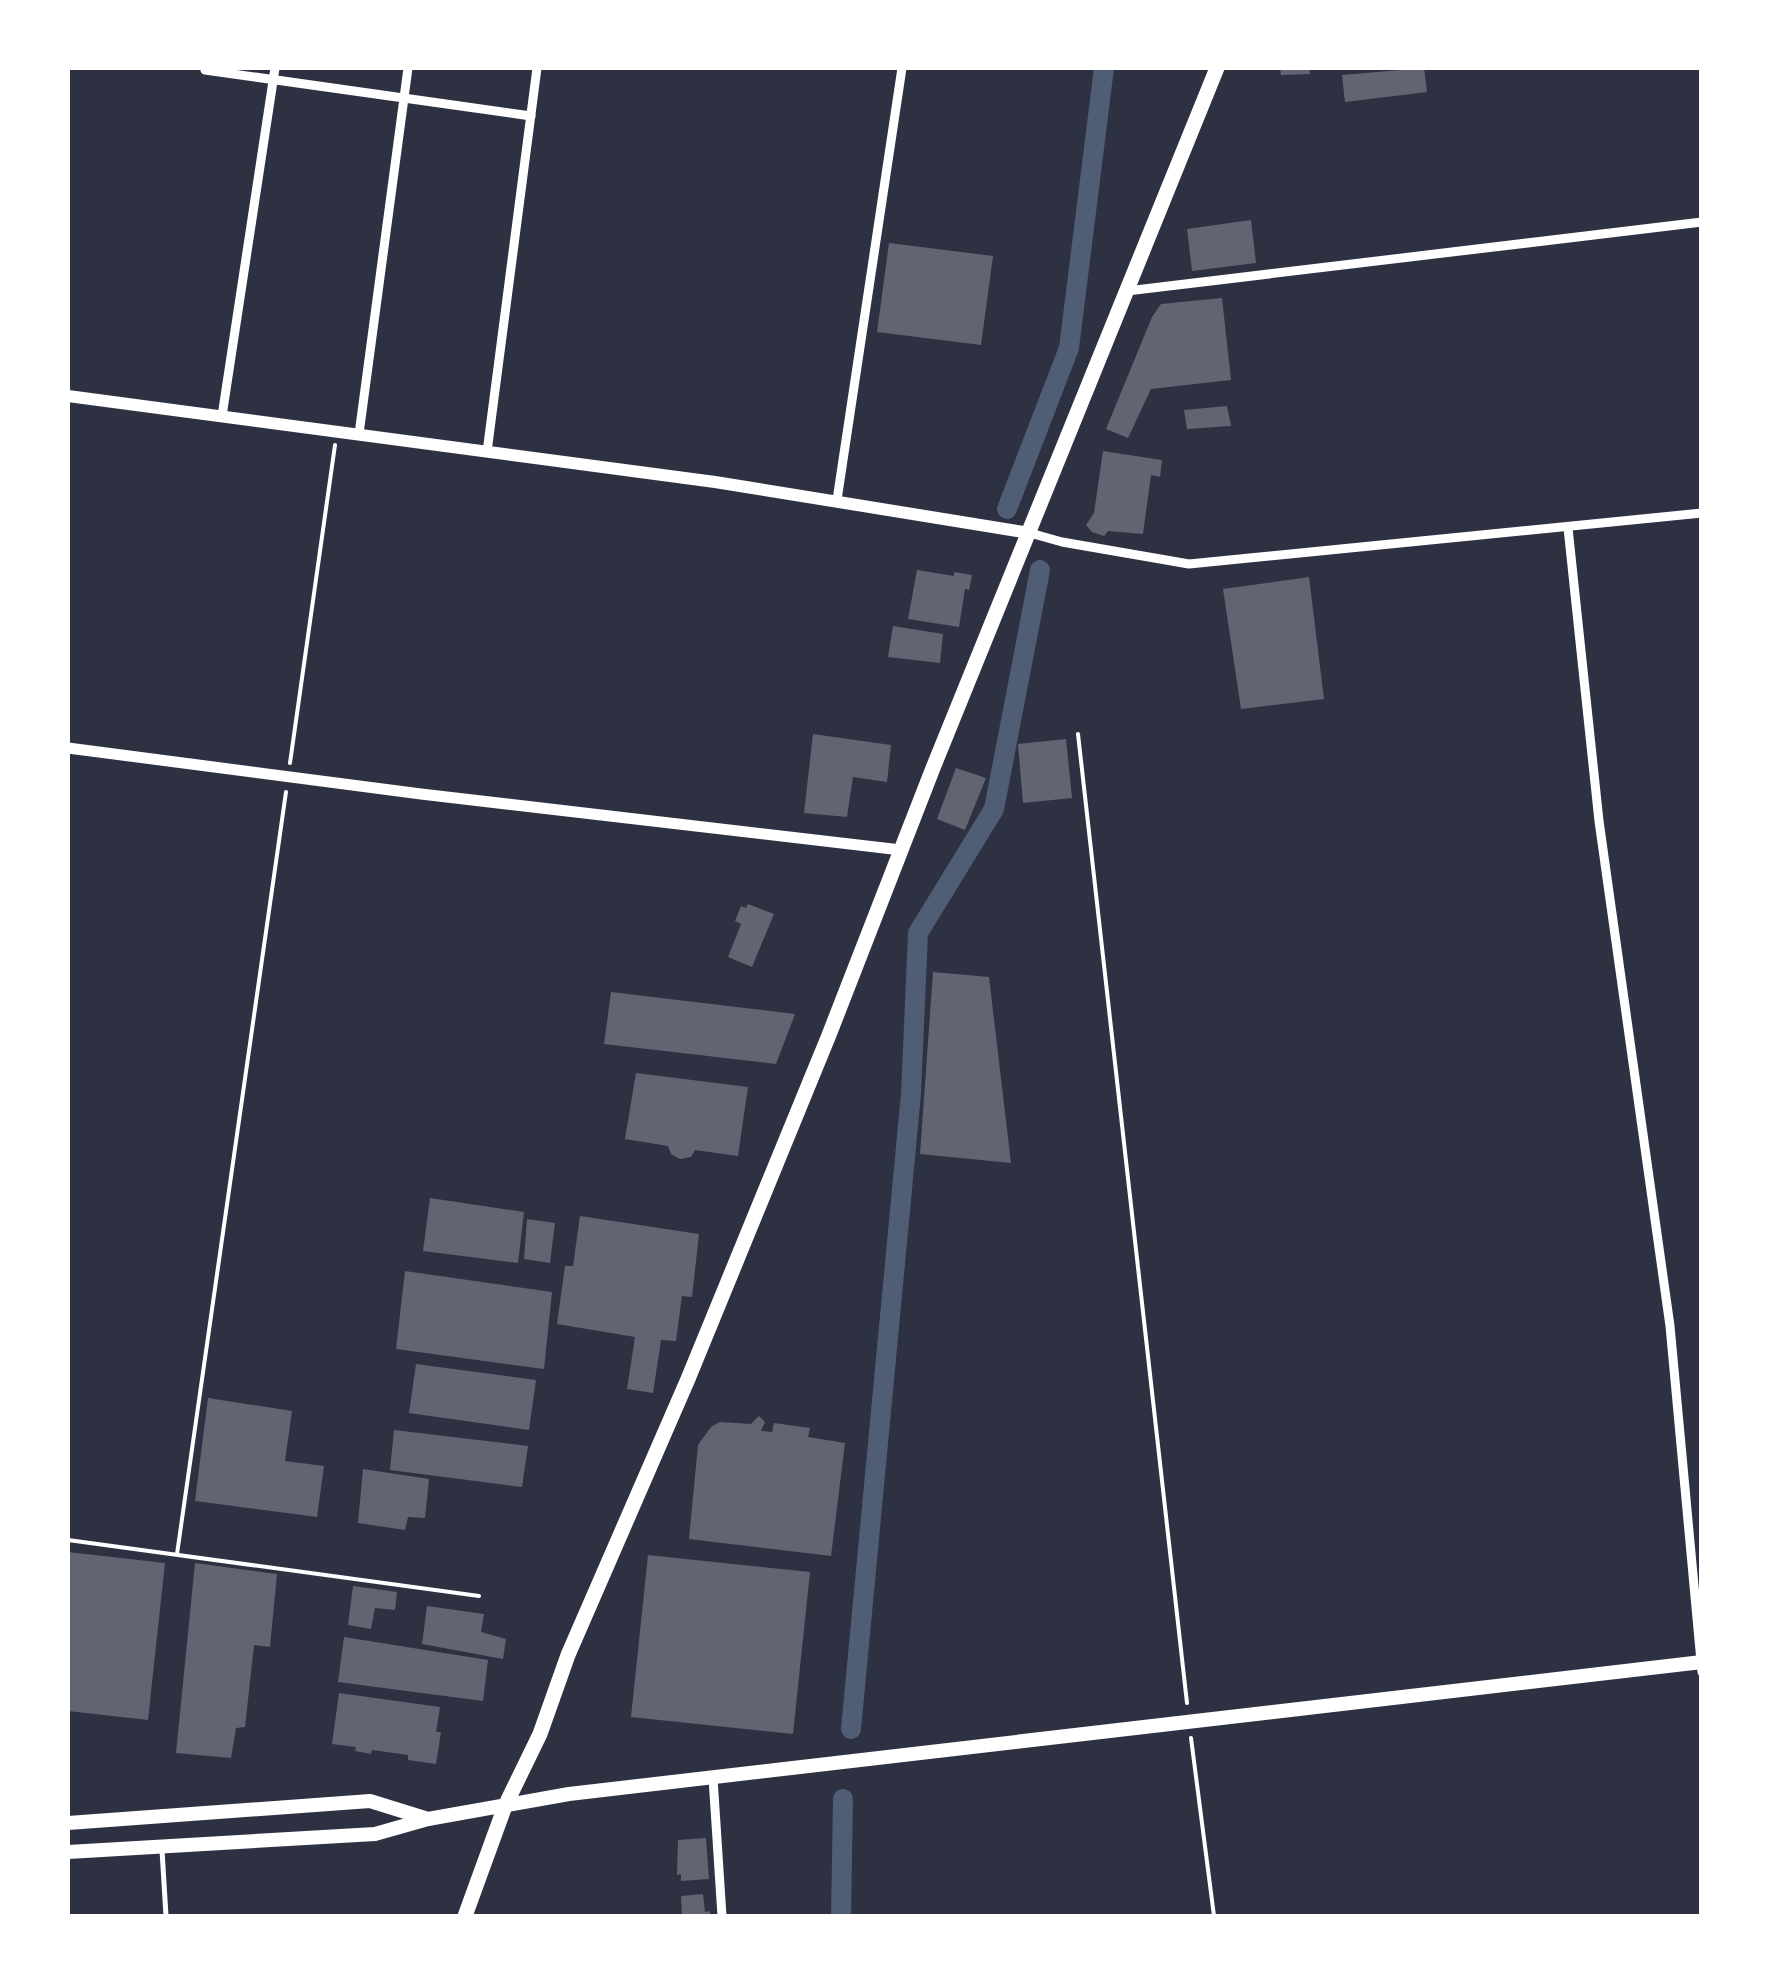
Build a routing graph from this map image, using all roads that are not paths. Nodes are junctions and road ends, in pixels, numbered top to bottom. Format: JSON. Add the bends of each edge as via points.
{"nodes":[{"id":1,"x":408,"y":68,"type":"edge"},
{"id":2,"x":538,"y":68,"type":"edge"},
{"id":3,"x":902,"y":68,"type":"edge"},
{"id":4,"x":1217,"y":68,"type":"edge"},
{"id":5,"x":206,"y":70,"type":"edge"},
{"id":6,"x":274,"y":73,"type":"edge"},
{"id":7,"x":404,"y":98,"type":"junction"},
{"id":8,"x":531,"y":116,"type":"junction"},
{"id":9,"x":1702,"y":222,"type":"edge"},
{"id":10,"x":1127,"y":291,"type":"junction"},
{"id":11,"x":68,"y":396,"type":"edge"},
{"id":12,"x":222,"y":416,"type":"junction"},
{"id":13,"x":359,"y":434,"type":"junction"},
{"id":14,"x":487,"y":452,"type":"junction"},
{"id":15,"x":837,"y":500,"type":"junction"},
{"id":16,"x":1702,"y":512,"type":"edge"},
{"id":17,"x":1568,"y":528,"type":"junction"},
{"id":18,"x":1030,"y":533,"type":"junction"},
{"id":19,"x":68,"y":748,"type":"edge"},
{"id":20,"x":901,"y":850,"type":"junction"},
{"id":21,"x":1701,"y":1662,"type":"edge"},
{"id":22,"x":1702,"y":1672,"type":"edge"},
{"id":23,"x":713,"y":1778,"type":"junction"},
{"id":24,"x":506,"y":1806,"type":"junction"},
{"id":25,"x":428,"y":1819,"type":"junction"},
{"id":26,"x":68,"y":1823,"type":"edge"},
{"id":27,"x":162,"y":1847,"type":"junction"},
{"id":28,"x":68,"y":1852,"type":"edge"},
{"id":29,"x":166,"y":1916,"type":"edge"},
{"id":30,"x":466,"y":1916,"type":"edge"},
{"id":31,"x":722,"y":1916,"type":"edge"}],
"edges":[{"from":1,"to":7,"type":"street"},
{"from":2,"to":8,"type":"street"},
{"from":3,"to":15,"type":"street"},
{"from":4,"to":10,"type":"highway"},
{"from":5,"to":6,"type":"street"},
{"from":6,"to":7,"type":"street"},
{"from":6,"to":12,"type":"street"},
{"from":7,"to":8,"type":"street"},
{"from":7,"to":13,"type":"street"},
{"from":8,"to":14,"type":"street"},
{"from":9,"to":10,"type":"street"},
{"from":10,"to":18,"type":"highway"},
{"from":11,"to":12,"type":"main road"},
{"from":12,"to":13,"type":"main road"},
{"from":13,"to":14,"type":"main road"},
{"from":14,"to":15,"type":"main road"},
{"from":15,"to":18,"type":"main road"},
{"from":16,"to":17,"type":"street"},
{"from":17,"to":18,"type":"street","via":[[1189,564]]},
{"from":17,"to":21,"type":"street","via":[[1599,821],[1670,1326]]},
{"from":18,"to":20,"type":"highway"},
{"from":19,"to":20,"type":"street"},
{"from":20,"to":24,"type":"highway","via":[[688,1379]]},
{"from":21,"to":22,"type":"street"},
{"from":21,"to":23,"type":"main road"},
{"from":23,"to":24,"type":"main road"},
{"from":23,"to":31,"type":"street"},
{"from":24,"to":25,"type":"main road"},
{"from":24,"to":30,"type":"highway"},
{"from":25,"to":26,"type":"main road","via":[[370,1801]]},
{"from":25,"to":27,"type":"main road","via":[[375,1834]]},
{"from":27,"to":28,"type":"main road"},
{"from":27,"to":29,"type":"lane"}]}
